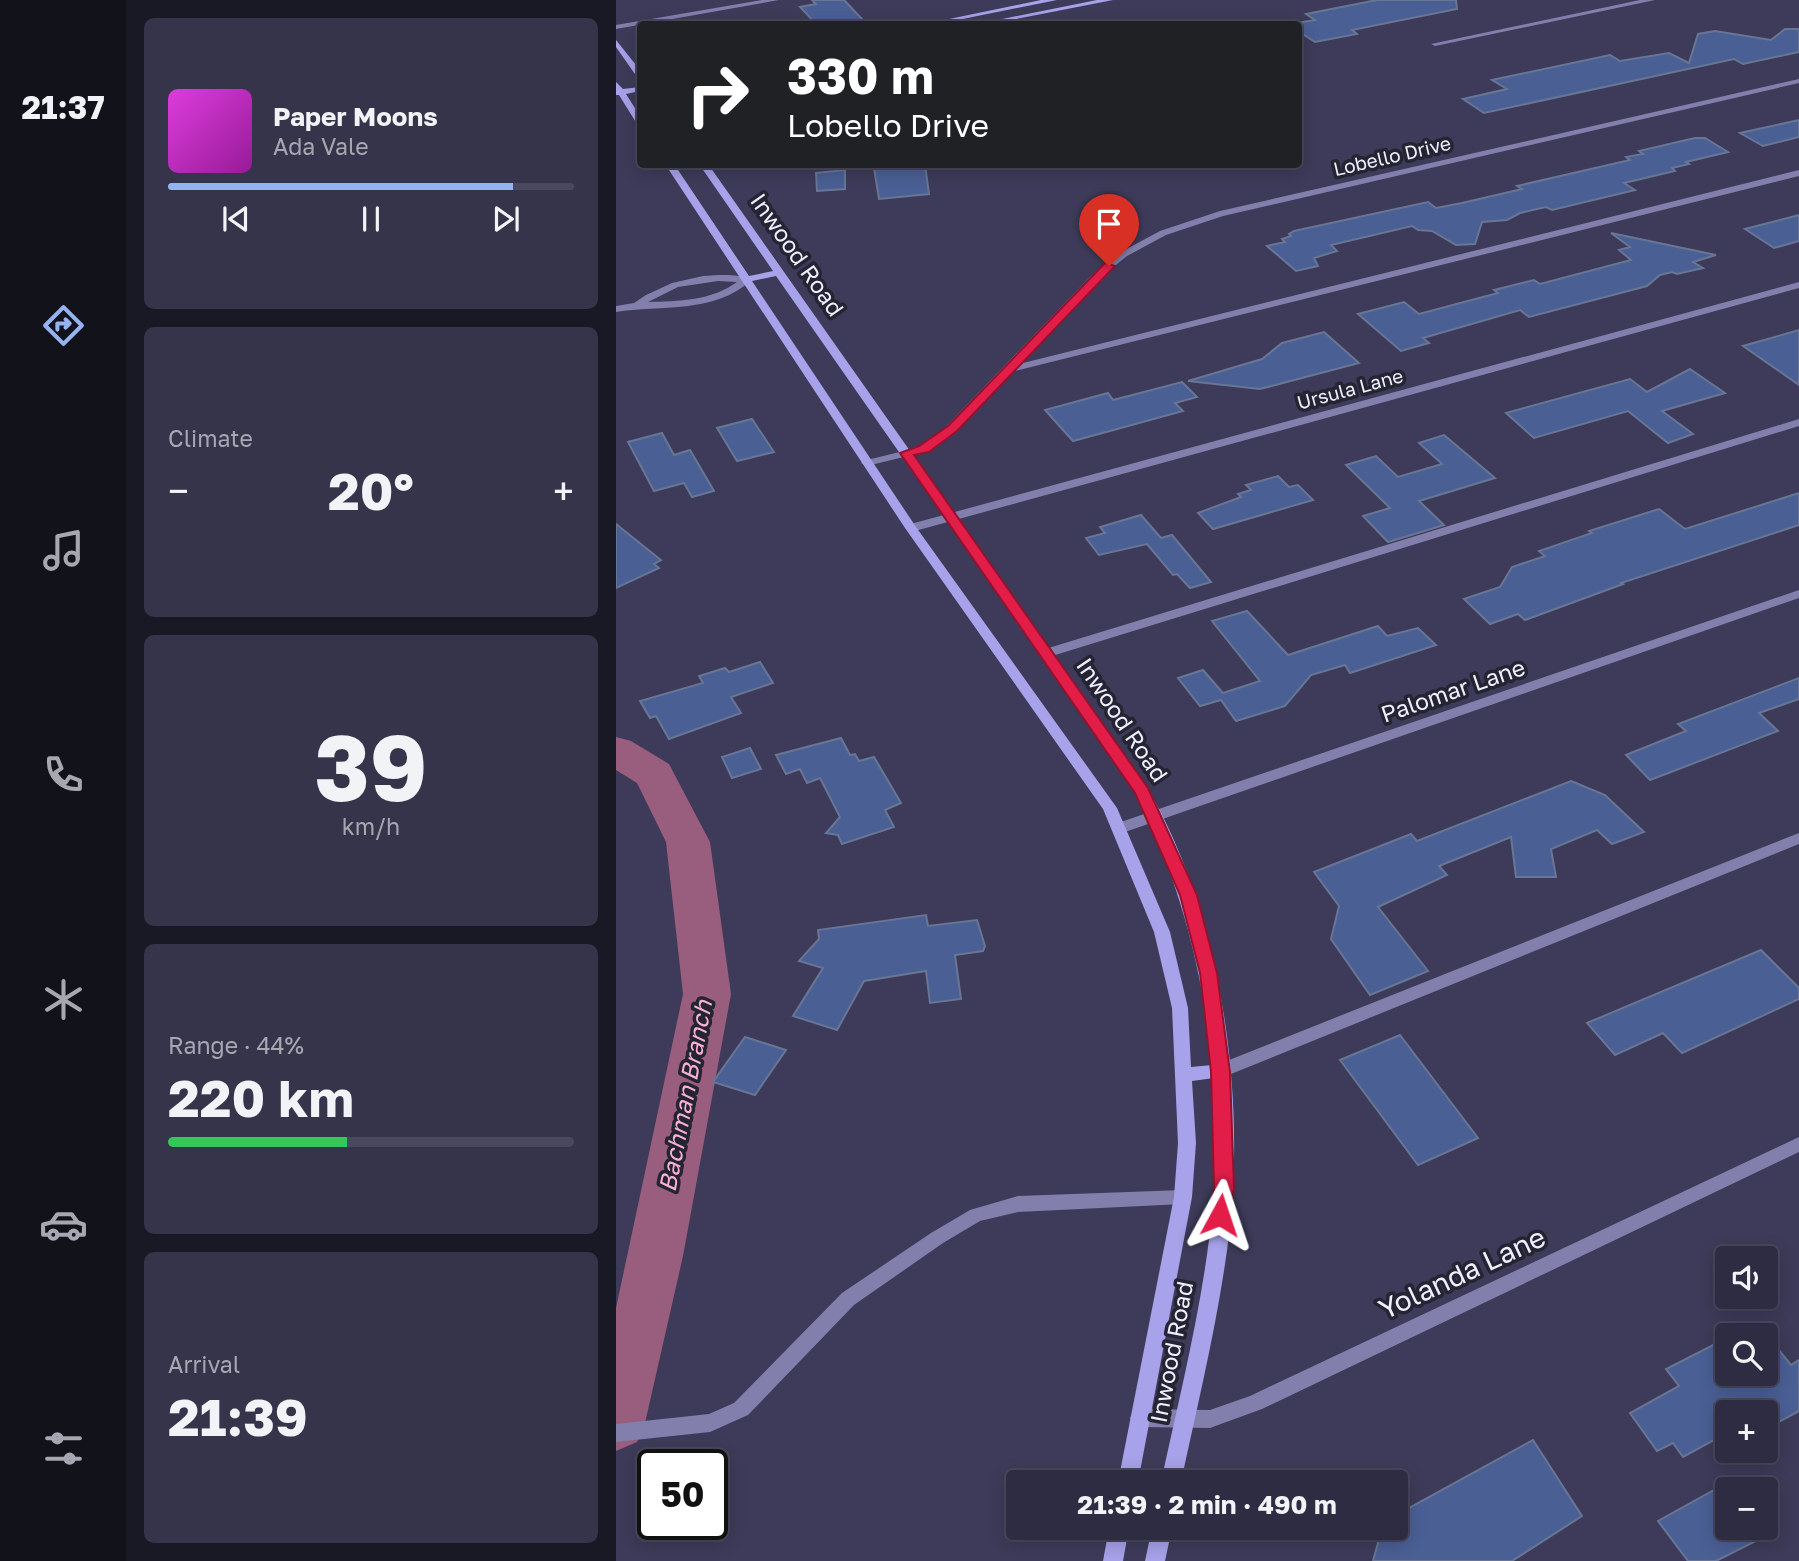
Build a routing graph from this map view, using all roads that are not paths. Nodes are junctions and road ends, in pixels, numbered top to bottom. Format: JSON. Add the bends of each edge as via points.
{"nodes":[{"id":1,"x":775,"y":0,"type":"edge"},
{"id":2,"x":1053,"y":0,"type":"edge"},
{"id":3,"x":1109,"y":0,"type":"edge"},
{"id":4,"x":1651,"y":0,"type":"edge"},
{"id":5,"x":651,"y":21,"type":"edge"},
{"id":6,"x":959,"y":21,"type":"edge"},
{"id":7,"x":997,"y":21,"type":"edge"},
{"id":8,"x":637,"y":23,"type":"edge"},
{"id":9,"x":616,"y":27,"type":"edge"},
{"id":10,"x":616,"y":42,"type":"edge"},
{"id":11,"x":1435,"y":44,"type":"dead end"},
{"id":12,"x":637,"y":72,"type":"edge"},
{"id":13,"x":637,"y":78,"type":"edge"},
{"id":14,"x":1799,"y":81,"type":"edge"},
{"id":15,"x":617,"y":88,"type":"edge"},
{"id":16,"x":637,"y":89,"type":"edge"},
{"id":17,"x":637,"y":118,"type":"edge"},
{"id":18,"x":672,"y":168,"type":"edge"},
{"id":19,"x":706,"y":168,"type":"edge"},
{"id":20,"x":1799,"y":173,"type":"edge"},
{"id":21,"x":779,"y":272,"type":"junction"},
{"id":22,"x":746,"y":280,"type":"junction"},
{"id":23,"x":1799,"y":285,"type":"edge"},
{"id":24,"x":638,"y":305,"type":"junction"},
{"id":25,"x":616,"y":309,"type":"edge"},
{"id":26,"x":1007,"y":370,"type":"junction"},
{"id":27,"x":1799,"y":422,"type":"edge"},
{"id":28,"x":907,"y":453,"type":"junction"},
{"id":29,"x":867,"y":463,"type":"junction"},
{"id":30,"x":951,"y":517,"type":"junction"},
{"id":31,"x":911,"y":528,"type":"junction"},
{"id":32,"x":1799,"y":594,"type":"edge"},
{"id":33,"x":1047,"y":653,"type":"junction"},
{"id":34,"x":1156,"y":815,"type":"junction"},
{"id":35,"x":1120,"y":828,"type":"junction"},
{"id":36,"x":1799,"y":838,"type":"edge"},
{"id":37,"x":1220,"y":1072,"type":"junction"},
{"id":38,"x":1184,"y":1075,"type":"junction"},
{"id":39,"x":1799,"y":1144,"type":"edge"},
{"id":40,"x":1183,"y":1197,"type":"junction"},
{"id":41,"x":1140,"y":1418,"type":"junction"},
{"id":42,"x":1184,"y":1419,"type":"junction"},
{"id":43,"x":616,"y":1433,"type":"edge"},
{"id":44,"x":1130,"y":1470,"type":"edge"},
{"id":45,"x":1173,"y":1470,"type":"edge"},
{"id":46,"x":1117,"y":1540,"type":"edge"},
{"id":47,"x":1159,"y":1540,"type":"edge"},
{"id":48,"x":1113,"y":1561,"type":"edge"},
{"id":49,"x":1155,"y":1561,"type":"edge"}],
"edges":[{"from":1,"to":5,"type":"street"},
{"from":2,"to":6,"type":"main road"},
{"from":3,"to":7,"type":"main road"},
{"from":4,"to":11,"type":"street"},
{"from":8,"to":9,"type":"street"},
{"from":10,"to":12,"type":"main road"},
{"from":13,"to":15,"type":"main road"},
{"from":14,"to":26,"type":"street","name":"Lobello Drive","via":[[1196,221],[1163,233],[1124,254],[1094,278]]},
{"from":15,"to":16,"type":"main road"},
{"from":15,"to":17,"type":"main road"},
{"from":18,"to":22,"type":"main road","name":"Inwood Road"},
{"from":19,"to":21,"type":"main road","name":"Inwood Road"},
{"from":20,"to":26,"type":"street"},
{"from":21,"to":22,"type":"main road"},
{"from":21,"to":28,"type":"main road","name":"Inwood Road"},
{"from":22,"to":24,"type":"street","via":[[731,293],[655,307]]},
{"from":22,"to":24,"type":"street","via":[[719,277],[676,286],[649,295]]},
{"from":22,"to":29,"type":"main road","name":"Inwood Road"},
{"from":23,"to":30,"type":"street","name":"Ursula Lane"},
{"from":24,"to":25,"type":"street"},
{"from":26,"to":28,"type":"street","name":"Lobello Drive","via":[[941,438]]},
{"from":27,"to":33,"type":"street"},
{"from":28,"to":29,"type":"street","name":"Lobello Drive"},
{"from":28,"to":30,"type":"main road","name":"Inwood Road"},
{"from":29,"to":31,"type":"main road","name":"Inwood Road"},
{"from":30,"to":31,"type":"street","name":"Ursula Lane"},
{"from":30,"to":33,"type":"main road","name":"Inwood Road"},
{"from":31,"to":35,"type":"main road","name":"Inwood Road","via":[[1095,785]]},
{"from":32,"to":34,"type":"street","name":"Palomar Lane"},
{"from":33,"to":34,"type":"main road","name":"Inwood Road"},
{"from":34,"to":35,"type":"street","name":"Palomar Lane"},
{"from":34,"to":37,"type":"main road","name":"Inwood Road","via":[[1189,895],[1209,973]]},
{"from":35,"to":38,"type":"main road","name":"Inwood Road","via":[[1162,932],[1180,1008]]},
{"from":36,"to":37,"type":"street"},
{"from":37,"to":38,"type":"main road"},
{"from":37,"to":42,"type":"main road","name":"Inwood Road","via":[[1224,1189]]},
{"from":38,"to":40,"type":"main road","name":"Inwood Road","via":[[1187,1143]]},
{"from":39,"to":42,"type":"street","name":"Yolanda Lane","via":[[1255,1403],[1210,1419]]},
{"from":40,"to":41,"type":"main road","name":"Inwood Road"},
{"from":40,"to":43,"type":"street","via":[[1018,1204],[976,1216],[848,1299],[741,1409],[710,1423]]},
{"from":41,"to":42,"type":"street","name":"Yolanda Lane"},
{"from":41,"to":44,"type":"main road","name":"Inwood Road"},
{"from":42,"to":45,"type":"main road","name":"Inwood Road"},
{"from":46,"to":48,"type":"main road"},
{"from":47,"to":49,"type":"main road"}]}
